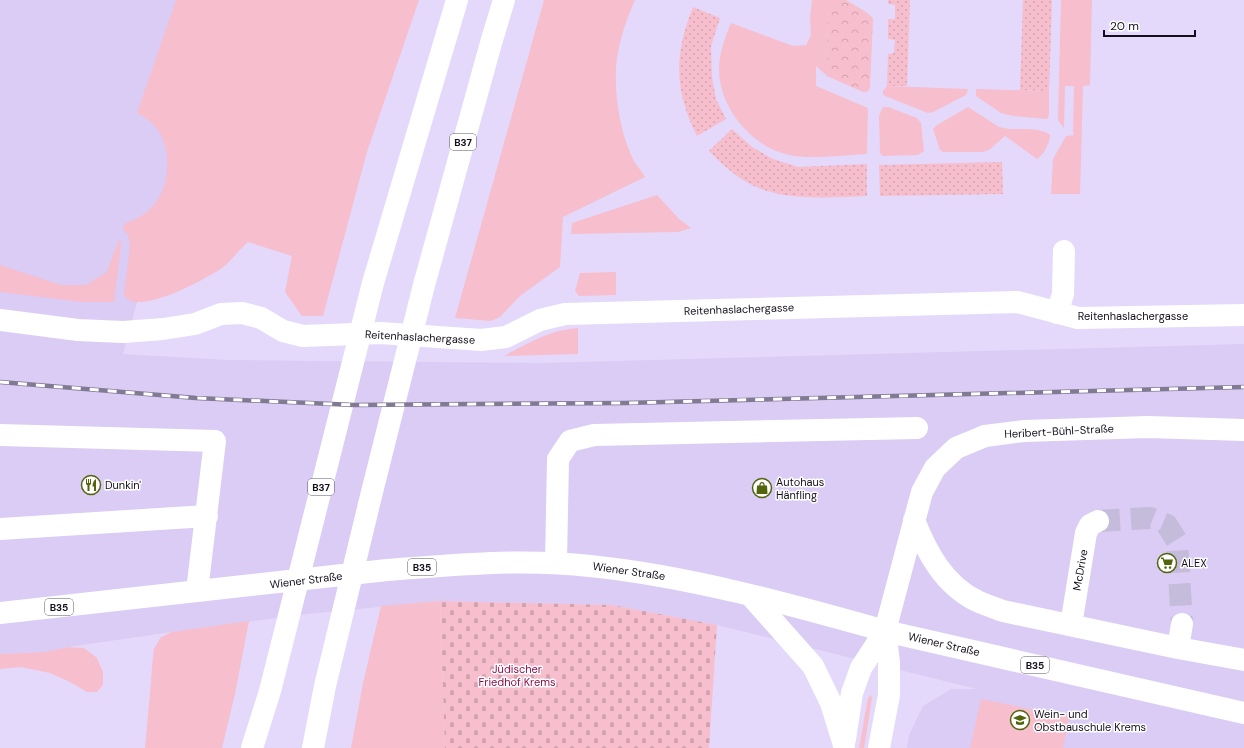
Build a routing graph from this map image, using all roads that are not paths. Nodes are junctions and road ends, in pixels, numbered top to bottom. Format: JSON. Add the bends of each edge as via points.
{"nodes":[{"id":1,"x":457,"y":0,"type":"edge"},
{"id":2,"x":504,"y":0,"type":"edge"},
{"id":3,"x":1064,"y":251,"type":"dead end"},
{"id":4,"x":1057,"y":313,"type":"junction"},
{"id":5,"x":1244,"y":315,"type":"edge"},
{"id":6,"x":0,"y":320,"type":"edge"},
{"id":7,"x":917,"y":428,"type":"dead end"},
{"id":8,"x":1244,"y":430,"type":"edge"},
{"id":9,"x":0,"y":435,"type":"edge"},
{"id":10,"x":207,"y":516,"type":"junction"},
{"id":11,"x":914,"y":520,"type":"junction"},
{"id":12,"x":1098,"y":521,"type":"tunnel mouth"},
{"id":13,"x":0,"y":529,"type":"edge"},
{"id":14,"x":556,"y":563,"type":"junction"},
{"id":15,"x":197,"y":592,"type":"junction"},
{"id":16,"x":750,"y":595,"type":"junction"},
{"id":17,"x":0,"y":613,"type":"edge"},
{"id":18,"x":1182,"y":624,"type":"tunnel mouth"},
{"id":19,"x":1071,"y":625,"type":"junction"},
{"id":20,"x":885,"y":631,"type":"junction"},
{"id":21,"x":1178,"y":648,"type":"junction"},
{"id":22,"x":1244,"y":660,"type":"edge"},
{"id":23,"x":325,"y":686,"type":"junction"},
{"id":24,"x":270,"y":691,"type":"junction"},
{"id":25,"x":1244,"y":713,"type":"edge"},
{"id":26,"x":843,"y":747,"type":"edge"},
{"id":27,"x":252,"y":748,"type":"edge"},
{"id":28,"x":262,"y":748,"type":"edge"},
{"id":29,"x":313,"y":748,"type":"edge"},
{"id":30,"x":321,"y":748,"type":"edge"},
{"id":31,"x":879,"y":748,"type":"edge"}],
"edges":[{"from":1,"to":24,"type":"main road","number":"B37","via":[[373,283]]},
{"from":2,"to":23,"type":"main road","number":"B37","via":[[424,285]]},
{"from":3,"to":4,"type":"main road","via":[[1063,294]]},
{"from":4,"to":5,"type":"main road","name":"Reitenhaslachergasse","via":[[1078,318]]},
{"from":4,"to":6,"type":"main road","name":"Reitenhaslachergasse","via":[[1017,302],[565,314],[540,320],[506,337],[481,340],[381,333],[303,336],[283,331],[260,318],[242,313],[221,314],[195,324],[123,332],[78,330]]},
{"from":7,"to":14,"type":"main road","via":[[594,435],[570,441],[558,459]]},
{"from":8,"to":11,"type":"main road","name":"Heribert-Bühl-Straße","via":[[1148,427],[1024,431],[985,436],[956,448],[936,468],[922,492]]},
{"from":9,"to":10,"type":"main road","via":[[216,441]]},
{"from":10,"to":13,"type":"main road"},
{"from":10,"to":15,"type":"main road"},
{"from":11,"to":19,"type":"main road","via":[[934,564],[952,585],[976,601],[1003,611]]},
{"from":11,"to":20,"type":"main road","name":"Heribert-Bühl-Straße"},
{"from":12,"to":19,"type":"main road","name":"McDrive","via":[[1090,524],[1086,533]]},
{"from":14,"to":15,"type":"main road","name":"Wiener Straße","number":"B35","via":[[501,563],[387,570]]},
{"from":14,"to":16,"type":"main road","name":"Wiener Straße","number":"B35","via":[[663,576]]},
{"from":15,"to":17,"type":"main road","name":"Wiener Straße","number":"B35"},
{"from":16,"to":20,"type":"main road","name":"Wiener Straße","number":"B35"},
{"from":16,"to":26,"type":"main road","via":[[813,666],[831,703]]},
{"from":18,"to":21,"type":"main road"},
{"from":19,"to":21,"type":"main road"},
{"from":20,"to":25,"type":"main road","name":"Wiener Straße","number":"B35"},
{"from":20,"to":26,"type":"main road","via":[[861,668],[852,693]]},
{"from":20,"to":31,"type":"main road","via":[[889,662],[889,695]]},
{"from":21,"to":22,"type":"main road"},
{"from":23,"to":29,"type":"main road","number":"B37"},
{"from":23,"to":30,"type":"main road"},
{"from":24,"to":27,"type":"main road"},
{"from":24,"to":28,"type":"main road","number":"B37"}]}
